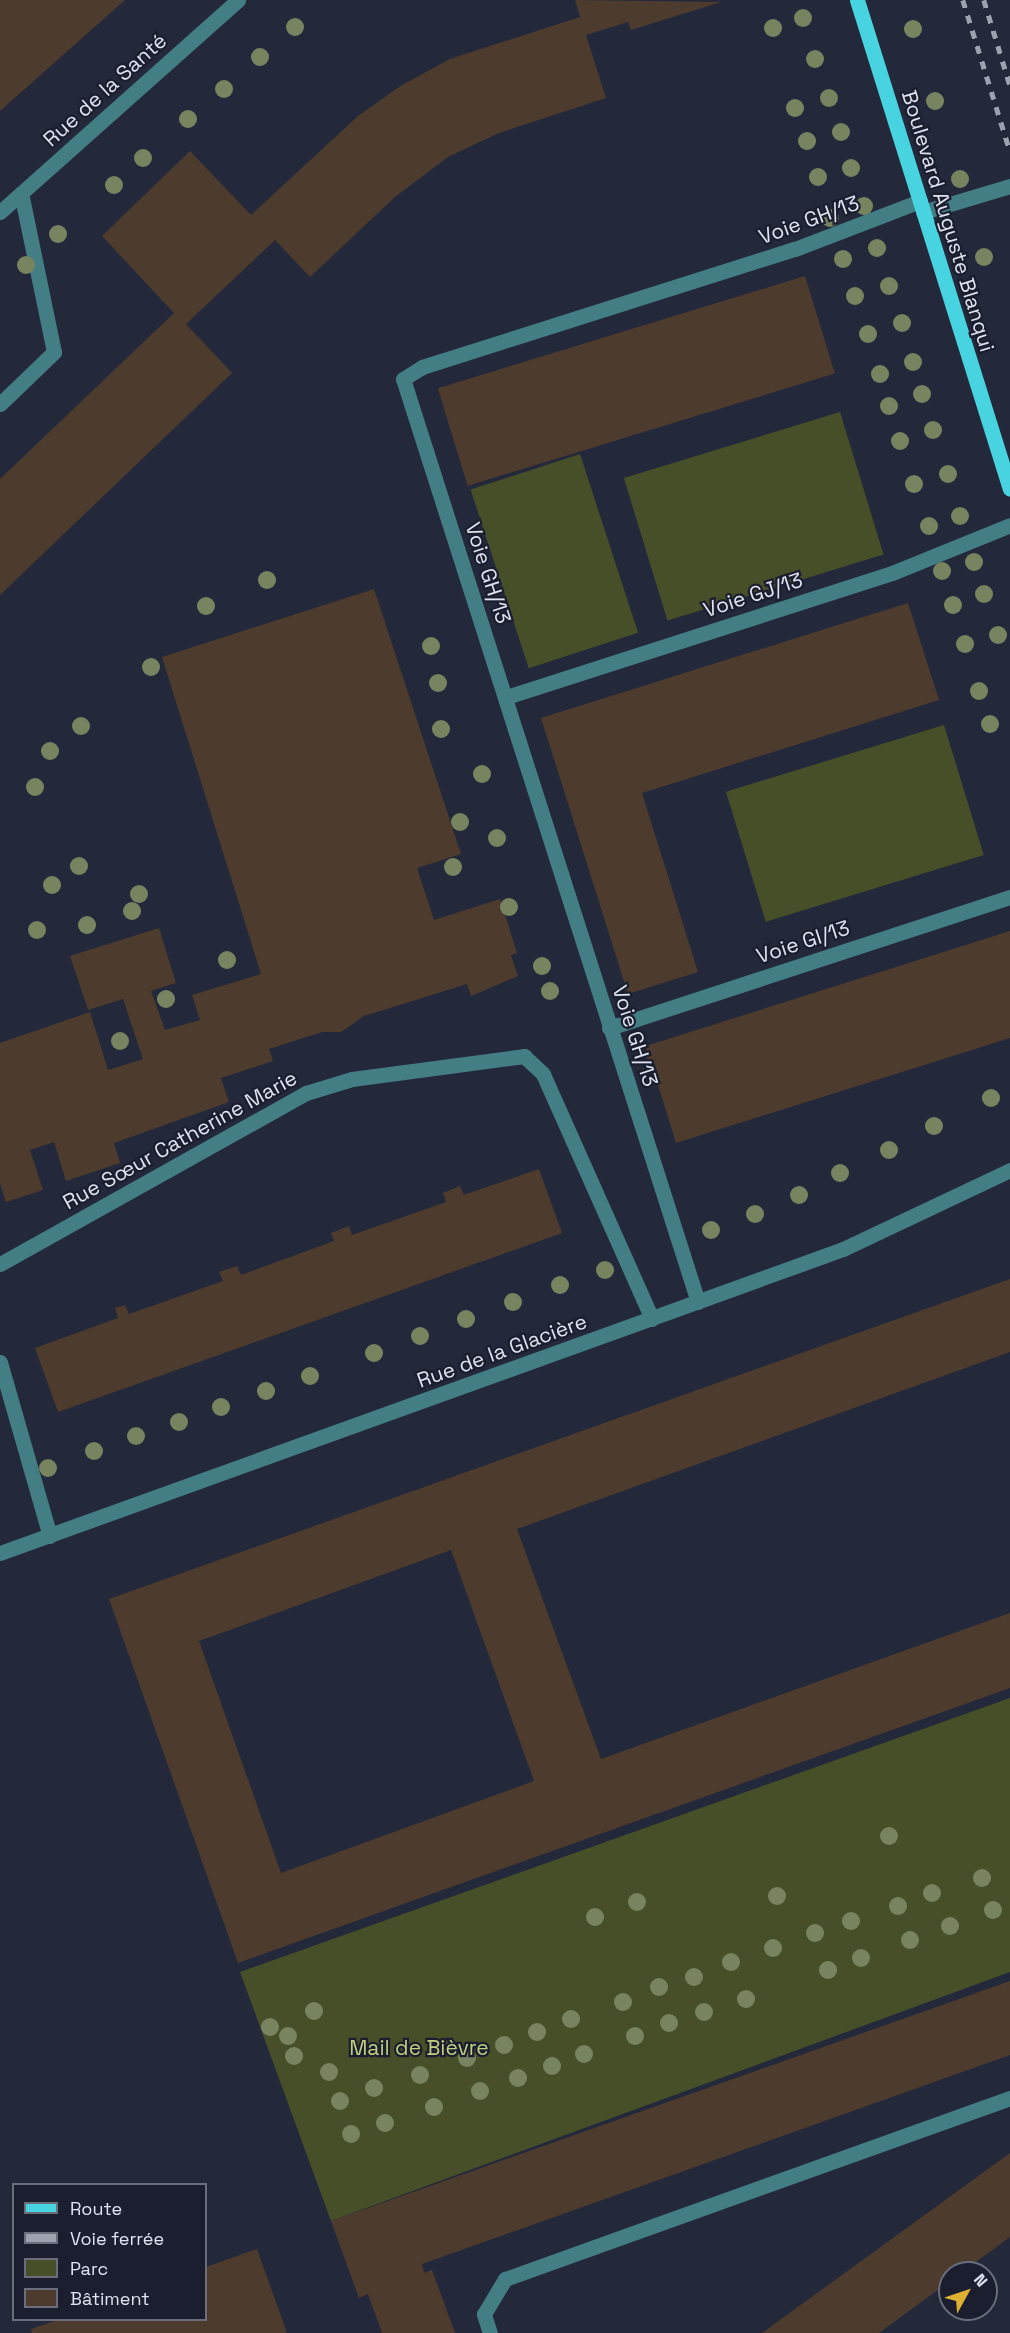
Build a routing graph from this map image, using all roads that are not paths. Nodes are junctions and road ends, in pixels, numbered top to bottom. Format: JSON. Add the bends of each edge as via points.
{"nodes":[{"id":1,"x":238,"y":0,"type":"edge"},
{"id":2,"x":857,"y":0,"type":"edge"},
{"id":3,"x":1010,"y":186,"type":"edge"},
{"id":4,"x":21,"y":193,"type":"junction"},
{"id":5,"x":922,"y":207,"type":"junction"},
{"id":6,"x":0,"y":212,"type":"edge"},
{"id":7,"x":0,"y":404,"type":"edge"},
{"id":8,"x":1010,"y":489,"type":"edge"},
{"id":9,"x":1010,"y":525,"type":"edge"},
{"id":10,"x":506,"y":697,"type":"junction"},
{"id":11,"x":1010,"y":897,"type":"edge"},
{"id":12,"x":609,"y":1028,"type":"junction"},
{"id":13,"x":1010,"y":1170,"type":"edge"},
{"id":14,"x":0,"y":1264,"type":"edge"},
{"id":15,"x":698,"y":1302,"type":"junction"},
{"id":16,"x":652,"y":1319,"type":"junction"},
{"id":17,"x":0,"y":1362,"type":"edge"},
{"id":18,"x":50,"y":1536,"type":"junction"},
{"id":19,"x":0,"y":1553,"type":"edge"},
{"id":20,"x":1010,"y":2098,"type":"edge"},
{"id":21,"x":490,"y":2333,"type":"edge"}],
"edges":[{"from":1,"to":4,"type":"street","name":"Rue de la Santé"},
{"from":2,"to":5,"type":"main road","name":"Boulevard Auguste Blanqui"},
{"from":3,"to":5,"type":"street"},
{"from":4,"to":6,"type":"street","name":"Rue de la Santé"},
{"from":4,"to":7,"type":"street","via":[[54,352]]},
{"from":5,"to":8,"type":"main road","name":"Boulevard Auguste Blanqui"},
{"from":5,"to":10,"type":"street","name":"Voie GH/13","via":[[422,367],[403,379]]},
{"from":9,"to":10,"type":"street","name":"Voie GJ/13","via":[[892,573]]},
{"from":10,"to":12,"type":"street","name":"Voie GH/13"},
{"from":11,"to":12,"type":"street","name":"Voie GI/13"},
{"from":12,"to":15,"type":"street","name":"Voie GH/13"},
{"from":13,"to":15,"type":"street","name":"Rue de la Glacière","via":[[853,1245]]},
{"from":14,"to":16,"type":"street","name":"Rue Sœur Catherine Marie","via":[[306,1093],[352,1079],[524,1056],[543,1074]]},
{"from":15,"to":16,"type":"street","name":"Rue de la Glacière"},
{"from":16,"to":18,"type":"street","name":"Rue de la Glacière"},
{"from":17,"to":18,"type":"street"},
{"from":18,"to":19,"type":"street","name":"Rue de la Glacière"},
{"from":20,"to":21,"type":"street","via":[[505,2279],[484,2314]]}]}
